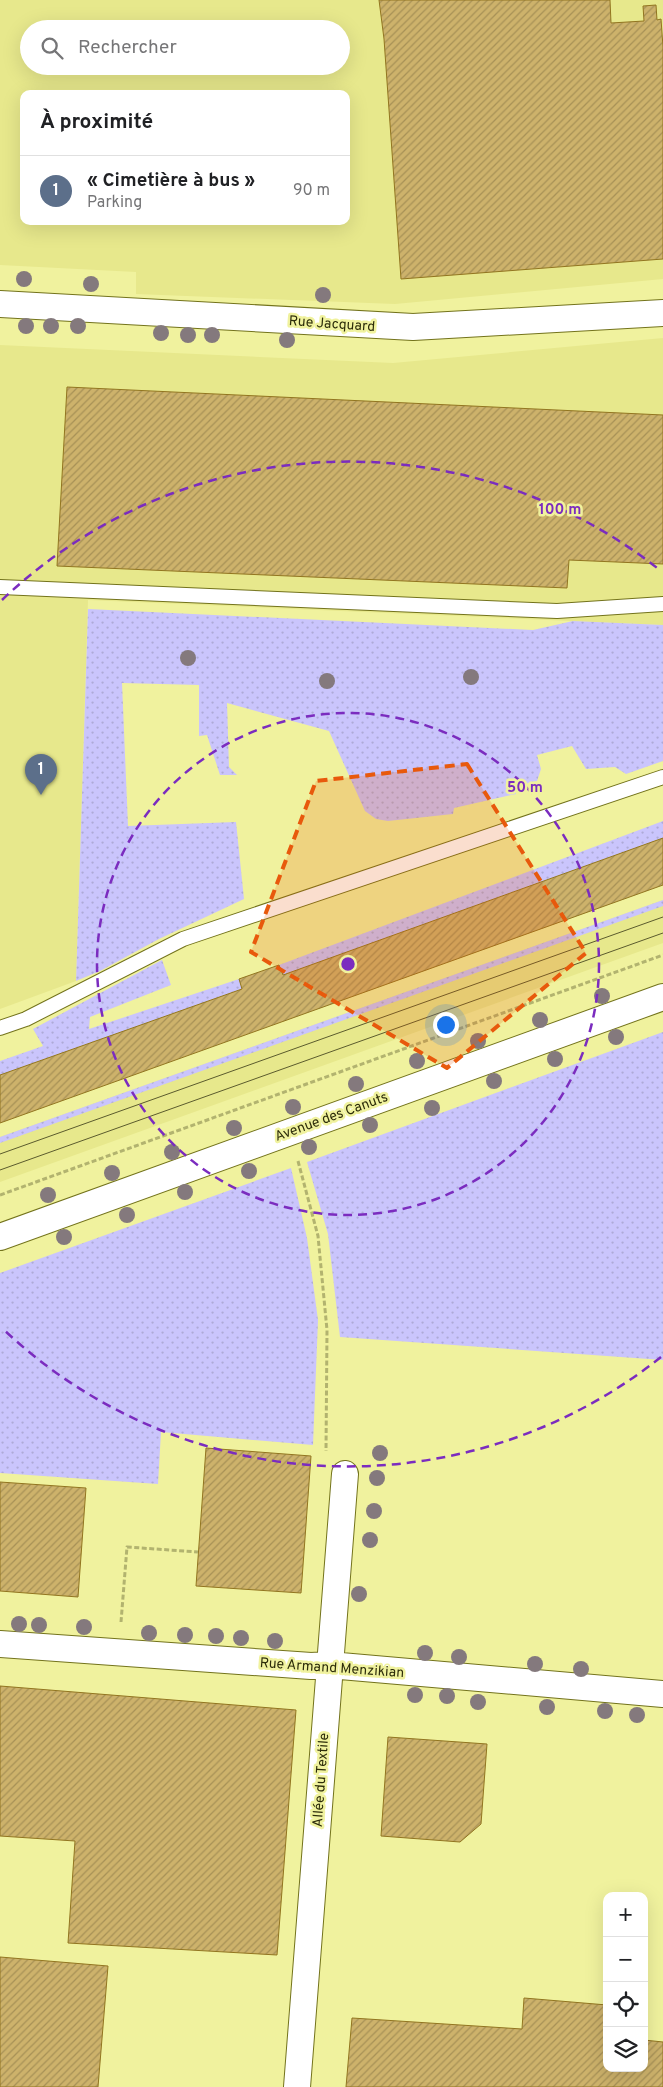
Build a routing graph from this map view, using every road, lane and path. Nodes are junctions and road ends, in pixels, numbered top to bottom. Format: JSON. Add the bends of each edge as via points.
{"nodes":[{"id":1,"x":0,"y":304,"type":"edge"},
{"id":2,"x":663,"y":313,"type":"edge"},
{"id":3,"x":0,"y":587,"type":"edge"},
{"id":4,"x":663,"y":604,"type":"edge"},
{"id":5,"x":663,"y":777,"type":"edge"},
{"id":6,"x":663,"y":955,"type":"edge"},
{"id":7,"x":663,"y":997,"type":"edge"},
{"id":8,"x":0,"y":1028,"type":"edge"},
{"id":9,"x":298,"y":1161,"type":"dead end"},
{"id":10,"x":0,"y":1195,"type":"edge"},
{"id":11,"x":0,"y":1237,"type":"edge"},
{"id":12,"x":346,"y":1474,"type":"joint"},
{"id":13,"x":198,"y":1552,"type":"dead end"},
{"id":14,"x":0,"y":1644,"type":"edge"},
{"id":15,"x":119,"y":1653,"type":"junction"},
{"id":16,"x":329,"y":1665,"type":"junction"},
{"id":17,"x":663,"y":1694,"type":"edge"},
{"id":18,"x":297,"y":2087,"type":"edge"}],
"edges":[{"from":1,"to":2,"type":"street","name":"Rue Jacquard","via":[[413,327]]},
{"from":3,"to":4,"type":"lane","via":[[556,610]]},
{"from":5,"to":8,"type":"lane","via":[[183,939],[26,1019]]},
{"from":6,"to":10,"type":"path"},
{"from":7,"to":11,"type":"street","name":"Avenue des Canuts"},
{"from":9,"to":12,"type":"path","via":[[318,1236],[328,1330],[326,1452]]},
{"from":12,"to":16,"type":"street","name":"Allée du Textile"},
{"from":13,"to":15,"type":"path","via":[[126,1547]]},
{"from":14,"to":15,"type":"street","name":"Rue Armand Menzikian"},
{"from":15,"to":16,"type":"street","name":"Rue Armand Menzikian"},
{"from":16,"to":17,"type":"street","name":"Rue Armand Menzikian"},
{"from":16,"to":18,"type":"street","name":"Allée du Textile"}]}
